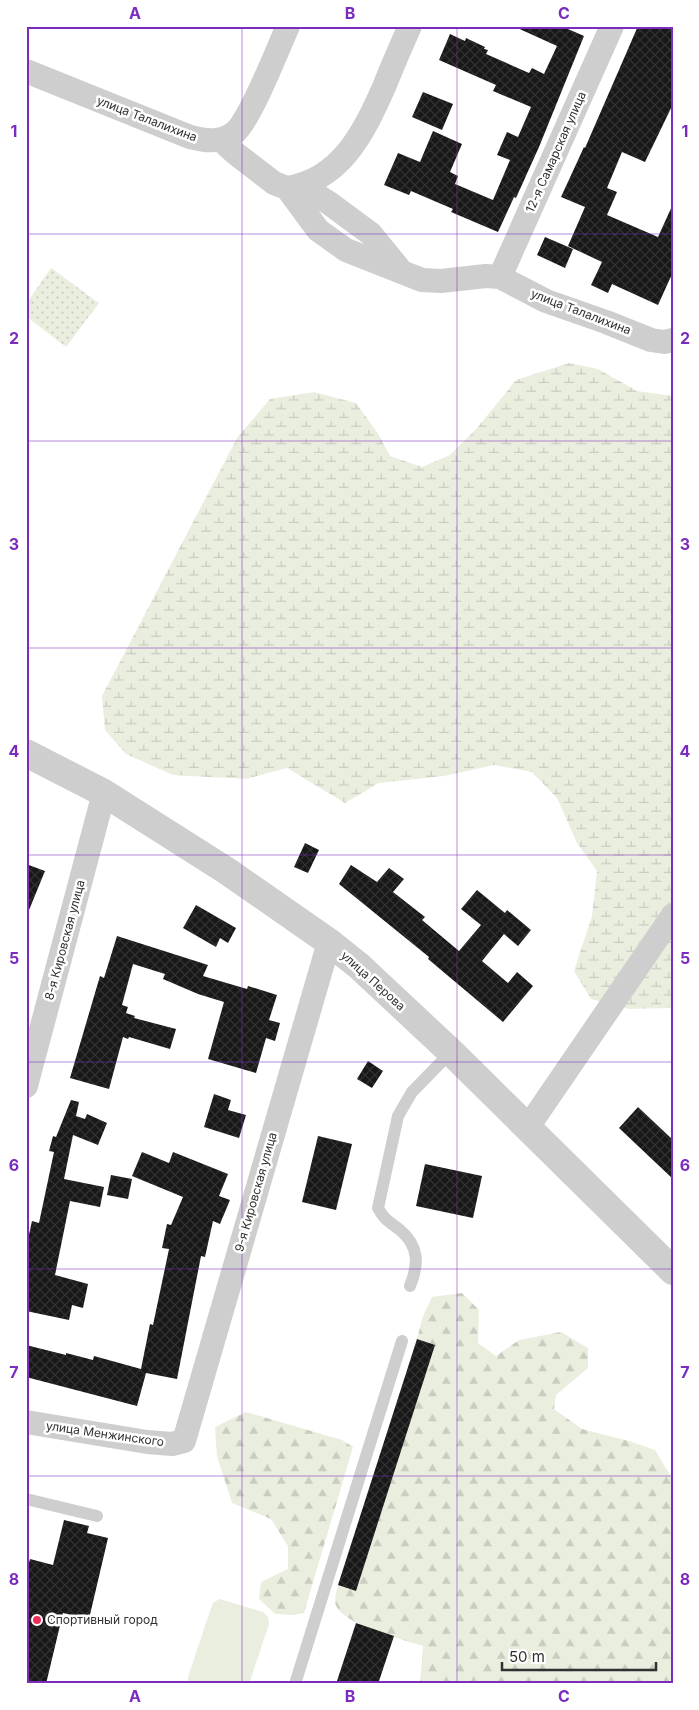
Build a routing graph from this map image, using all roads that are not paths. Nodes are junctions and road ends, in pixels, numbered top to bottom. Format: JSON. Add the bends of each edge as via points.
{"nodes":[{"id":1,"x":288,"y":26,"type":"edge"},
{"id":2,"x":410,"y":26,"type":"edge"},
{"id":3,"x":612,"y":26,"type":"edge"},
{"id":4,"x":26,"y":71,"type":"edge"},
{"id":5,"x":221,"y":140,"type":"junction"},
{"id":6,"x":294,"y":187,"type":"junction"},
{"id":7,"x":500,"y":277,"type":"junction"},
{"id":8,"x":673,"y":340,"type":"edge"},
{"id":9,"x":26,"y":753,"type":"edge"},
{"id":10,"x":104,"y":793,"type":"junction"},
{"id":11,"x":673,"y":915,"type":"edge"},
{"id":12,"x":329,"y":942,"type":"junction"},
{"id":13,"x":451,"y":1052,"type":"junction"},
{"id":14,"x":26,"y":1086,"type":"edge"},
{"id":15,"x":528,"y":1127,"type":"junction"},
{"id":16,"x":673,"y":1271,"type":"edge"},
{"id":17,"x":410,"y":1286,"type":"dead end"},
{"id":18,"x":402,"y":1341,"type":"dead end"},
{"id":19,"x":26,"y":1422,"type":"edge"},
{"id":20,"x":184,"y":1441,"type":"joint"},
{"id":21,"x":26,"y":1499,"type":"edge"},
{"id":22,"x":97,"y":1516,"type":"dead end"},
{"id":23,"x":295,"y":1684,"type":"edge"}],
"edges":[{"from":1,"to":5,"type":"street","via":[[247,116],[235,132]]},
{"from":2,"to":6,"type":"street","via":[[370,120],[350,151],[330,170]]},
{"from":3,"to":7,"type":"street","name":"12-я Самарская улица"},
{"from":4,"to":5,"type":"street","name":"улица Талалихина","via":[[190,136],[205,141]]},
{"from":5,"to":6,"type":"street","name":"улица Талалихина","via":[[274,183]]},
{"from":6,"to":7,"type":"street","name":"улица Талалихина","via":[[318,230],[346,250],[422,280]]},
{"from":7,"to":8,"type":"street","name":"улица Талалихина","via":[[546,301],[651,340]]},
{"from":9,"to":10,"type":"street","name":"улица Перова"},
{"from":10,"to":12,"type":"street","name":"улица Перова","via":[[227,871]]},
{"from":10,"to":14,"type":"street","name":"8-я Кировская улица"},
{"from":11,"to":15,"type":"street"},
{"from":12,"to":13,"type":"street","name":"улица Перова"},
{"from":12,"to":20,"type":"street","name":"9-я Кировская улица"},
{"from":13,"to":15,"type":"street","name":"улица Перова"},
{"from":13,"to":17,"type":"lane","via":[[412,1092],[398,1116],[378,1208],[384,1218],[411,1239],[416,1255],[415,1274]]},
{"from":15,"to":16,"type":"street","name":"улица Перова"},
{"from":18,"to":23,"type":"lane"},
{"from":19,"to":20,"type":"street","name":"улица Менжинского","via":[[146,1442],[172,1444]]},
{"from":21,"to":22,"type":"lane"}]}
